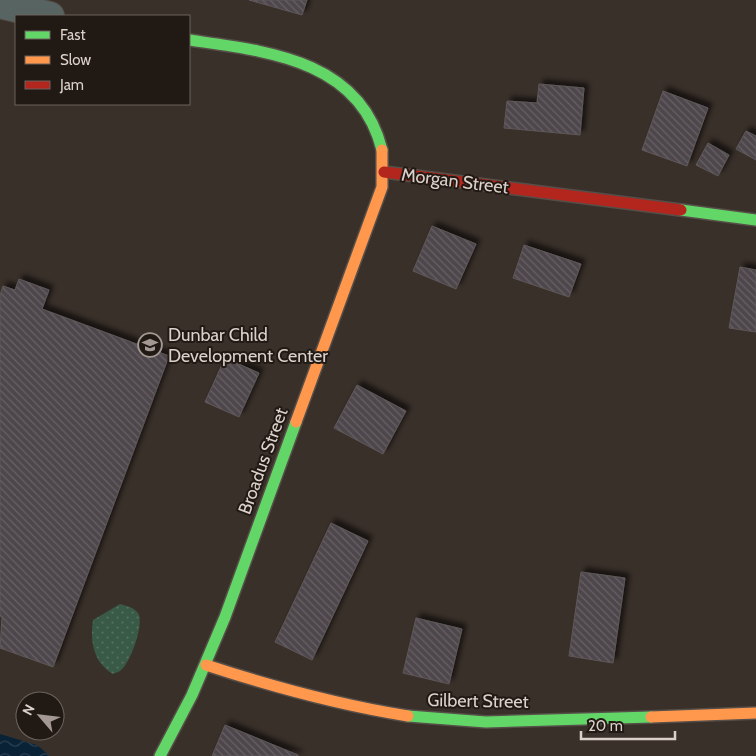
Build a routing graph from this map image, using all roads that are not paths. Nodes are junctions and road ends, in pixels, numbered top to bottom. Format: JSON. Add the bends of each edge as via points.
{"nodes":[{"id":1,"x":0,"y":4,"type":"edge"},
{"id":2,"x":46,"y":15,"type":"edge"},
{"id":3,"x":190,"y":40,"type":"edge"},
{"id":4,"x":384,"y":172,"type":"junction"},
{"id":5,"x":756,"y":220,"type":"edge"},
{"id":6,"x":206,"y":665,"type":"junction"},
{"id":7,"x":756,"y":713,"type":"edge"},
{"id":8,"x":160,"y":756,"type":"edge"}],
"edges":[{"from":1,"to":2,"type":"street"},
{"from":3,"to":4,"type":"street","name":"Morgan Street","via":[[287,56],[320,68],[343,85],[372,121],[381,143]]},
{"from":4,"to":5,"type":"street","name":"Morgan Street"},
{"from":4,"to":6,"type":"street","name":"Broadus Street","via":[[382,187]]},
{"from":6,"to":7,"type":"street","name":"Gilbert Street","via":[[283,690],[363,709],[424,718],[486,722]]},
{"from":6,"to":8,"type":"street","name":"Broadus Street"}]}
